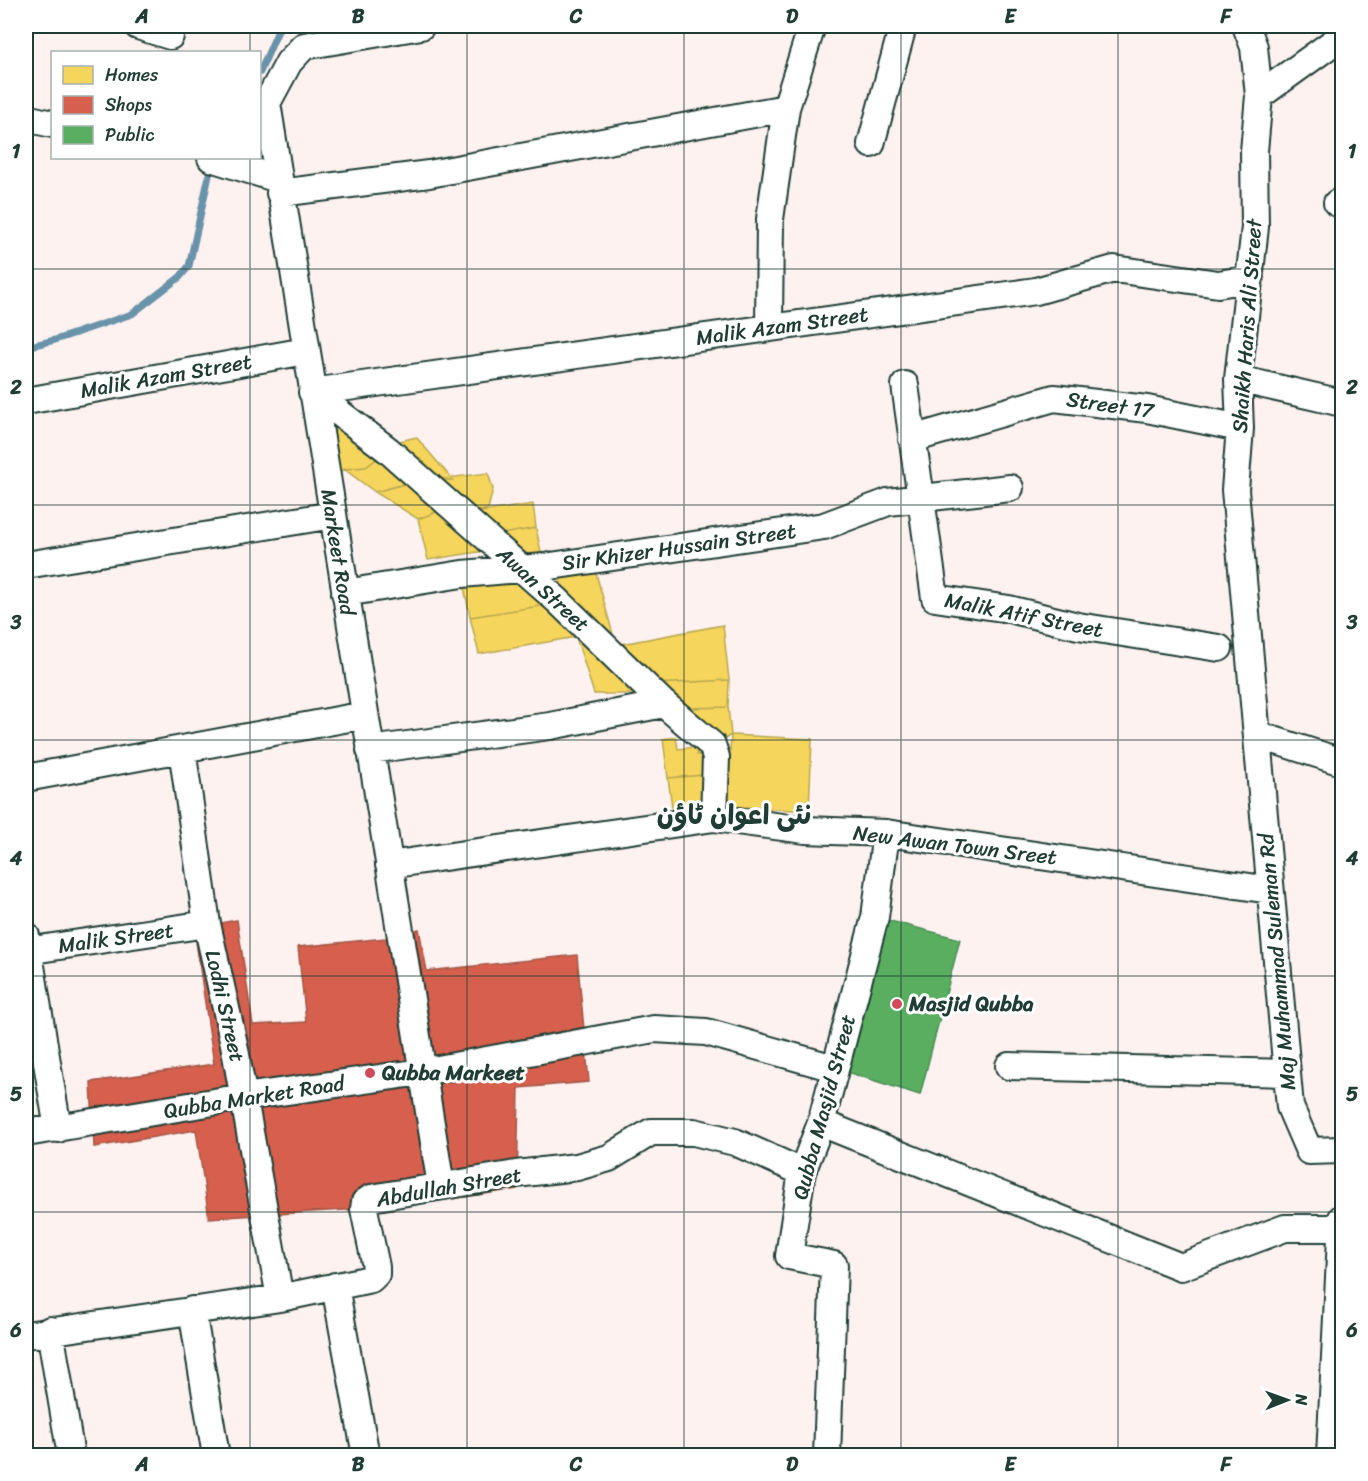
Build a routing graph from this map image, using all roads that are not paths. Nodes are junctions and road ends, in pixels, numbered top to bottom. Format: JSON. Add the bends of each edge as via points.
{"nodes":[{"id":1,"x":138,"y":26,"type":"edge"},
{"id":2,"x":421,"y":26,"type":"edge"},
{"id":3,"x":903,"y":26,"type":"edge"},
{"id":4,"x":1246,"y":26,"type":"edge"},
{"id":5,"x":807,"y":33,"type":"edge"},
{"id":6,"x":1342,"y":36,"type":"edge"},
{"id":7,"x":169,"y":38,"type":"edge"},
{"id":8,"x":1259,"y":96,"type":"junction"},
{"id":9,"x":786,"y":108,"type":"junction"},
{"id":10,"x":26,"y":118,"type":"edge"},
{"id":11,"x":51,"y":124,"type":"edge"},
{"id":12,"x":871,"y":144,"type":"dead end"},
{"id":13,"x":219,"y":160,"type":"edge"},
{"id":14,"x":279,"y":186,"type":"junction"},
{"id":15,"x":1250,"y":279,"type":"junction"},
{"id":16,"x":769,"y":328,"type":"junction"},
{"id":17,"x":306,"y":351,"type":"junction"},
{"id":18,"x":1238,"y":379,"type":"junction"},
{"id":19,"x":905,"y":386,"type":"dead end"},
{"id":20,"x":312,"y":392,"type":"junction"},
{"id":21,"x":26,"y":401,"type":"edge"},
{"id":22,"x":1342,"y":403,"type":"edge"},
{"id":23,"x":1240,"y":428,"type":"junction"},
{"id":24,"x":912,"y":438,"type":"junction"},
{"id":25,"x":1010,"y":488,"type":"dead end"},
{"id":26,"x":920,"y":497,"type":"junction"},
{"id":27,"x":333,"y":515,"type":"junction"},
{"id":28,"x":26,"y":565,"type":"edge"},
{"id":29,"x":522,"y":569,"type":"junction"},
{"id":30,"x":345,"y":593,"type":"junction"},
{"id":31,"x":1219,"y":648,"type":"dead end"},
{"id":32,"x":664,"y":704,"type":"junction"},
{"id":33,"x":365,"y":715,"type":"junction"},
{"id":34,"x":1258,"y":735,"type":"junction"},
{"id":35,"x":182,"y":749,"type":"junction"},
{"id":36,"x":370,"y":750,"type":"junction"},
{"id":37,"x":1342,"y":762,"type":"edge"},
{"id":38,"x":26,"y":778,"type":"edge"},
{"id":39,"x":714,"y":818,"type":"junction"},
{"id":40,"x":886,"y":833,"type":"junction"},
{"id":41,"x":389,"y":865,"type":"junction"},
{"id":42,"x":1270,"y":890,"type":"junction"},
{"id":43,"x":207,"y":924,"type":"junction"},
{"id":44,"x":27,"y":946,"type":"edge"},
{"id":45,"x":1009,"y":1066,"type":"dead end"},
{"id":46,"x":834,"y":1068,"type":"junction"},
{"id":47,"x":423,"y":1072,"type":"junction"},
{"id":48,"x":1287,"y":1073,"type":"junction"},
{"id":49,"x":244,"y":1097,"type":"junction"},
{"id":50,"x":821,"y":1124,"type":"junction"},
{"id":51,"x":58,"y":1130,"type":"junction"},
{"id":52,"x":26,"y":1133,"type":"edge"},
{"id":53,"x":1342,"y":1150,"type":"edge"},
{"id":54,"x":802,"y":1172,"type":"junction"},
{"id":55,"x":441,"y":1186,"type":"junction"},
{"id":56,"x":1342,"y":1223,"type":"edge"},
{"id":57,"x":335,"y":1286,"type":"junction"},
{"id":58,"x":280,"y":1298,"type":"junction"},
{"id":59,"x":192,"y":1310,"type":"junction"},
{"id":60,"x":38,"y":1333,"type":"edge"},
{"id":61,"x":71,"y":1455,"type":"edge"},
{"id":62,"x":216,"y":1455,"type":"edge"},
{"id":63,"x":366,"y":1455,"type":"edge"},
{"id":64,"x":827,"y":1455,"type":"edge"},
{"id":65,"x":1330,"y":1455,"type":"edge"}],
"edges":[{"from":1,"to":7,"type":"street"},
{"from":2,"to":14,"type":"street","name":"Markeet Road","via":[[304,46],[289,62],[267,102]]},
{"from":3,"to":12,"type":"street"},
{"from":4,"to":8,"type":"street","name":"Shaikh Haris Ali Street","via":[[1254,47]]},
{"from":5,"to":9,"type":"street"},
{"from":6,"to":8,"type":"street"},
{"from":8,"to":15,"type":"street","name":"Shaikh Haris Ali Street"},
{"from":9,"to":14,"type":"street","via":[[429,174]]},
{"from":9,"to":16,"type":"street","via":[[771,219]]},
{"from":10,"to":11,"type":"street"},
{"from":13,"to":14,"type":"street"},
{"from":14,"to":17,"type":"street","name":"Markeet Road"},
{"from":15,"to":16,"type":"street","name":"Malik Azam Street","via":[[1218,284],[1114,269],[1036,291]]},
{"from":15,"to":18,"type":"street","name":"Shaikh Haris Ali Street"},
{"from":16,"to":20,"type":"street","name":"Malik Azam Street"},
{"from":17,"to":20,"type":"street","name":"Markeet Road"},
{"from":17,"to":21,"type":"street","name":"Malik Azam Street"},
{"from":18,"to":22,"type":"street"},
{"from":18,"to":23,"type":"street","name":"Shaikh Haris Ali Street"},
{"from":19,"to":24,"type":"street","name":"Malik Atif Street"},
{"from":20,"to":27,"type":"street","name":"Markeet Road"},
{"from":20,"to":29,"type":"street","name":"Awan Street","via":[[388,450]]},
{"from":23,"to":24,"type":"street","name":"Street 17","via":[[1147,409],[1054,398]]},
{"from":23,"to":34,"type":"street","name":"Shaikh Haris Ali Street","via":[[1235,490]]},
{"from":24,"to":26,"type":"street","name":"Malik Atif Street"},
{"from":25,"to":26,"type":"street","name":"Sir Khizer Hussain Street"},
{"from":26,"to":29,"type":"street","name":"Sir Khizer Hussain Street","via":[[888,502],[824,526]]},
{"from":26,"to":31,"type":"street","name":"Malik Atif Street","via":[[935,598]]},
{"from":27,"to":28,"type":"street"},
{"from":27,"to":30,"type":"street","name":"Markeet Road"},
{"from":29,"to":30,"type":"street","name":"Sir Khizer Hussain Street","via":[[462,574]]},
{"from":29,"to":32,"type":"street","name":"Awan Street"},
{"from":30,"to":33,"type":"street","name":"Markeet Road"},
{"from":32,"to":36,"type":"street","via":[[550,726]]},
{"from":32,"to":39,"type":"street","name":"Awan Street","via":[[716,750]]},
{"from":33,"to":35,"type":"street"},
{"from":33,"to":36,"type":"street","name":"Markeet Road"},
{"from":34,"to":37,"type":"street"},
{"from":34,"to":42,"type":"street","name":"Maj Muhammad Suleman Rd"},
{"from":35,"to":38,"type":"street"},
{"from":35,"to":43,"type":"street","name":"Lodhi Street"},
{"from":36,"to":41,"type":"street","name":"Markeet Road"},
{"from":39,"to":40,"type":"street","name":"New Awan Town Sreet","via":[[806,830]]},
{"from":39,"to":41,"type":"street","name":"New Awan Town Sreet"},
{"from":40,"to":42,"type":"street","name":"New Awan Town Sreet"},
{"from":40,"to":46,"type":"street","name":"Qubba Masjid Street","via":[[875,917]]},
{"from":41,"to":47,"type":"street","name":"Markeet Road"},
{"from":42,"to":48,"type":"street","name":"Maj Muhammad Suleman Rd"},
{"from":43,"to":44,"type":"street","name":"Malik Street"},
{"from":43,"to":49,"type":"street","name":"Lodhi Street"},
{"from":44,"to":51,"type":"street"},
{"from":45,"to":48,"type":"street"},
{"from":46,"to":47,"type":"street","name":"Qubba Market Road","via":[[706,1032],[654,1029]]},
{"from":46,"to":50,"type":"street","name":"Qubba Masjid Street"},
{"from":47,"to":49,"type":"street","name":"Qubba Market Road"},
{"from":47,"to":55,"type":"street","name":"Markeet Road"},
{"from":48,"to":53,"type":"street","name":"Maj Muhammad Suleman Rd","via":[[1290,1107],[1309,1151]]},
{"from":49,"to":51,"type":"street","name":"Qubba Market Road"},
{"from":49,"to":58,"type":"street","name":"Lodhi Street"},
{"from":50,"to":54,"type":"street","name":"Qubba Masjid Street"},
{"from":50,"to":56,"type":"street","via":[[1180,1267],[1285,1228]]},
{"from":51,"to":52,"type":"street","name":"Qubba Market Road"},
{"from":54,"to":55,"type":"street","name":"Abdullah Street","via":[[735,1142],[694,1132],[651,1132],[609,1158],[577,1167]]},
{"from":54,"to":64,"type":"street","name":"Qubba Masjid Street","via":[[789,1256],[834,1265]]},
{"from":55,"to":57,"type":"street","name":"Abdullah Street","via":[[365,1202],[376,1274],[370,1279]]},
{"from":56,"to":65,"type":"street"},
{"from":57,"to":58,"type":"street","name":"Abdullah Street"},
{"from":57,"to":63,"type":"street"},
{"from":58,"to":59,"type":"street","name":"Abdullah Street"},
{"from":59,"to":60,"type":"street","name":"Abdullah Street"},
{"from":59,"to":62,"type":"street"},
{"from":60,"to":61,"type":"street"}]}
